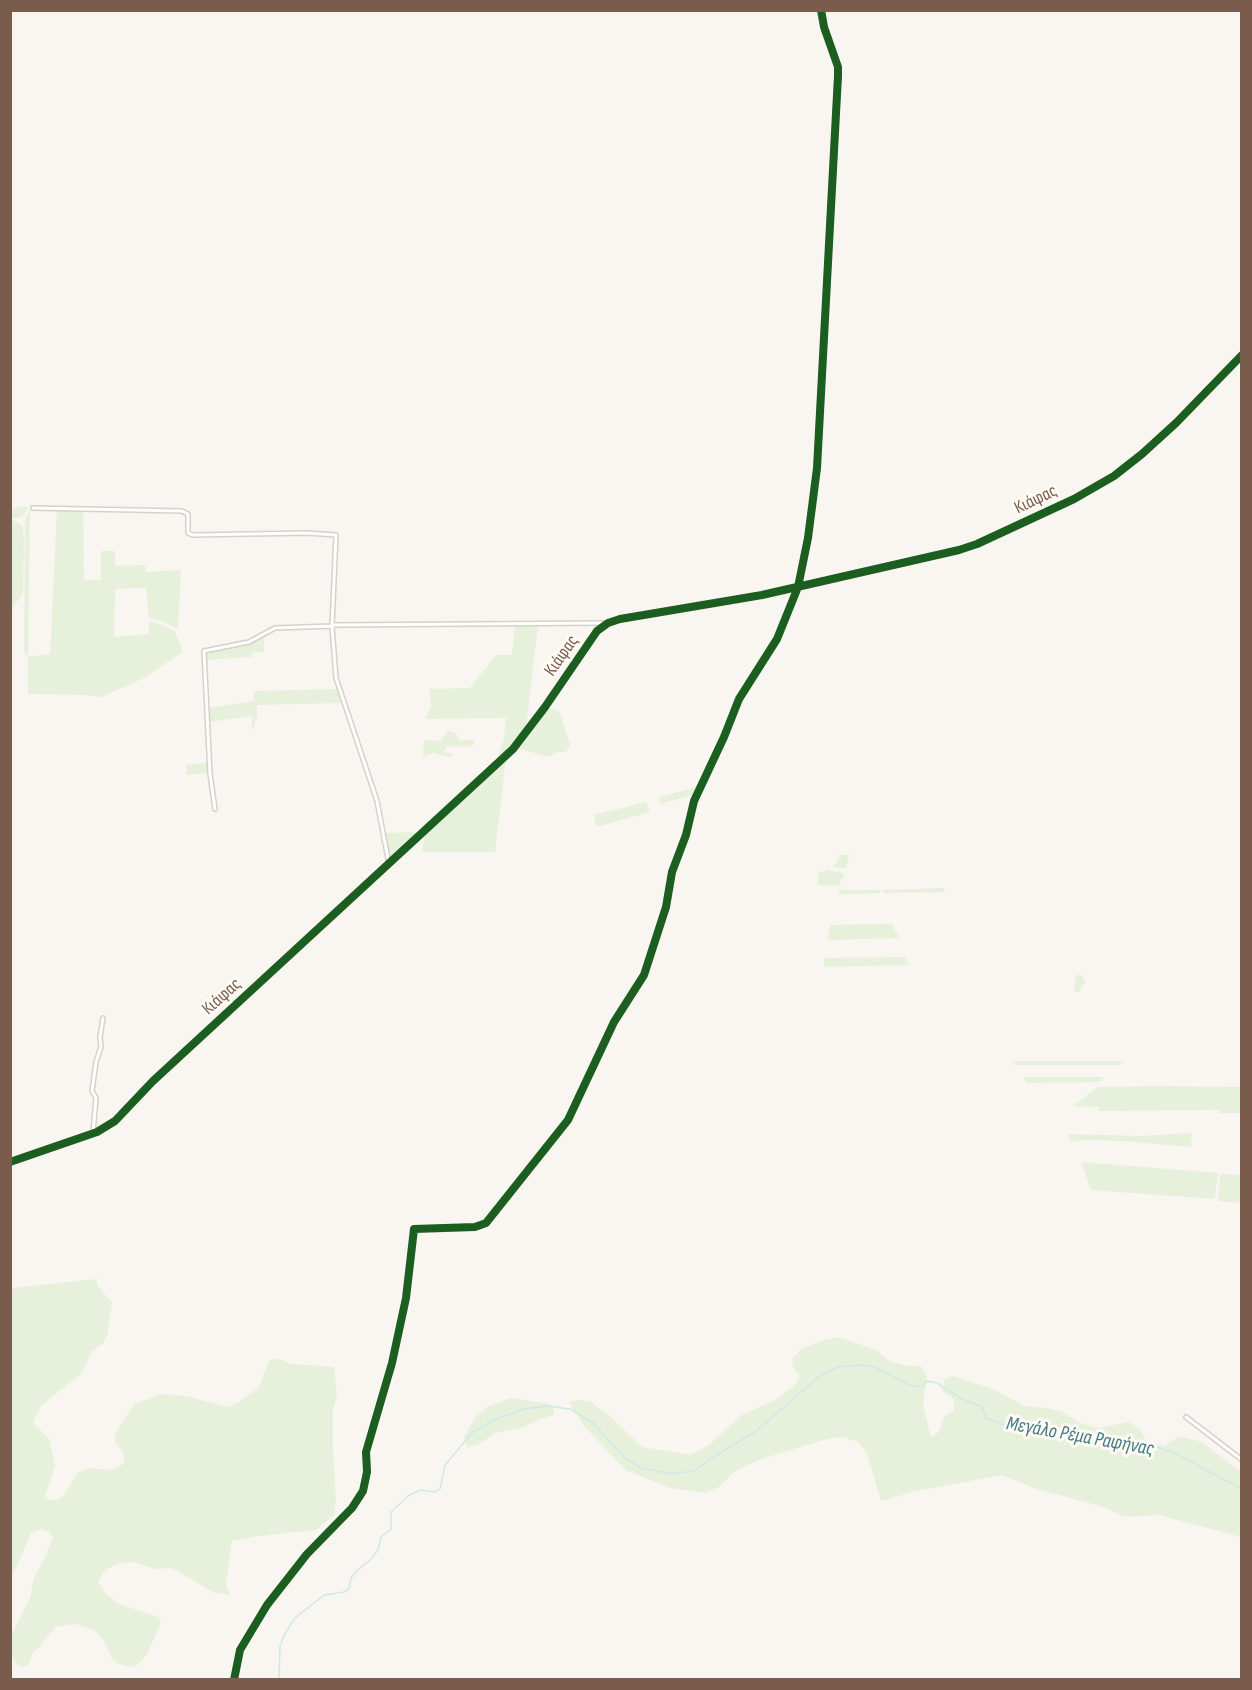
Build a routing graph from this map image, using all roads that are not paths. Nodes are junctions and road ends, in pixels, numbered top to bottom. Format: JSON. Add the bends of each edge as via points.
{"nodes":[{"id":1,"x":821,"y":10,"type":"edge"},
{"id":2,"x":1242,"y":355,"type":"edge"},
{"id":3,"x":33,"y":508,"type":"dead end"},
{"id":4,"x":798,"y":587,"type":"junction"},
{"id":5,"x":608,"y":623,"type":"junction"},
{"id":6,"x":332,"y":626,"type":"junction"},
{"id":7,"x":215,"y":809,"type":"dead end"},
{"id":8,"x":389,"y":864,"type":"junction"},
{"id":9,"x":103,"y":1018,"type":"dead end"},
{"id":10,"x":93,"y":1133,"type":"junction"},
{"id":11,"x":10,"y":1162,"type":"edge"},
{"id":12,"x":1186,"y":1418,"type":"dead end"},
{"id":13,"x":1242,"y":1460,"type":"edge"},
{"id":14,"x":234,"y":1680,"type":"edge"}],
"edges":[{"from":1,"to":4,"type":"street","via":[[838,76],[817,468]]},
{"from":2,"to":4,"type":"street","name":"Κιάφας","via":[[1142,454],[1074,499],[959,550]]},
{"from":3,"to":6,"type":"street","via":[[182,511],[188,514],[188,533],[193,535],[336,535]]},
{"from":4,"to":5,"type":"street","name":"Κιάφας"},
{"from":4,"to":14,"type":"street","via":[[777,639],[739,699],[694,801],[644,975],[614,1022],[568,1120],[486,1223],[475,1227],[414,1229],[406,1298],[366,1452],[363,1491],[267,1605],[240,1650]]},
{"from":5,"to":6,"type":"street"},
{"from":5,"to":8,"type":"street","name":"Κιάφας","via":[[597,631],[519,742]]},
{"from":6,"to":7,"type":"street","via":[[275,628],[249,642],[204,651]]},
{"from":6,"to":8,"type":"street","via":[[341,699],[377,801]]},
{"from":8,"to":10,"type":"street","name":"Κιάφας","via":[[153,1081],[115,1121]]},
{"from":9,"to":10,"type":"street","via":[[92,1091],[96,1098]]},
{"from":10,"to":11,"type":"street","name":"Κιάφας"},
{"from":12,"to":13,"type":"street"}]}
